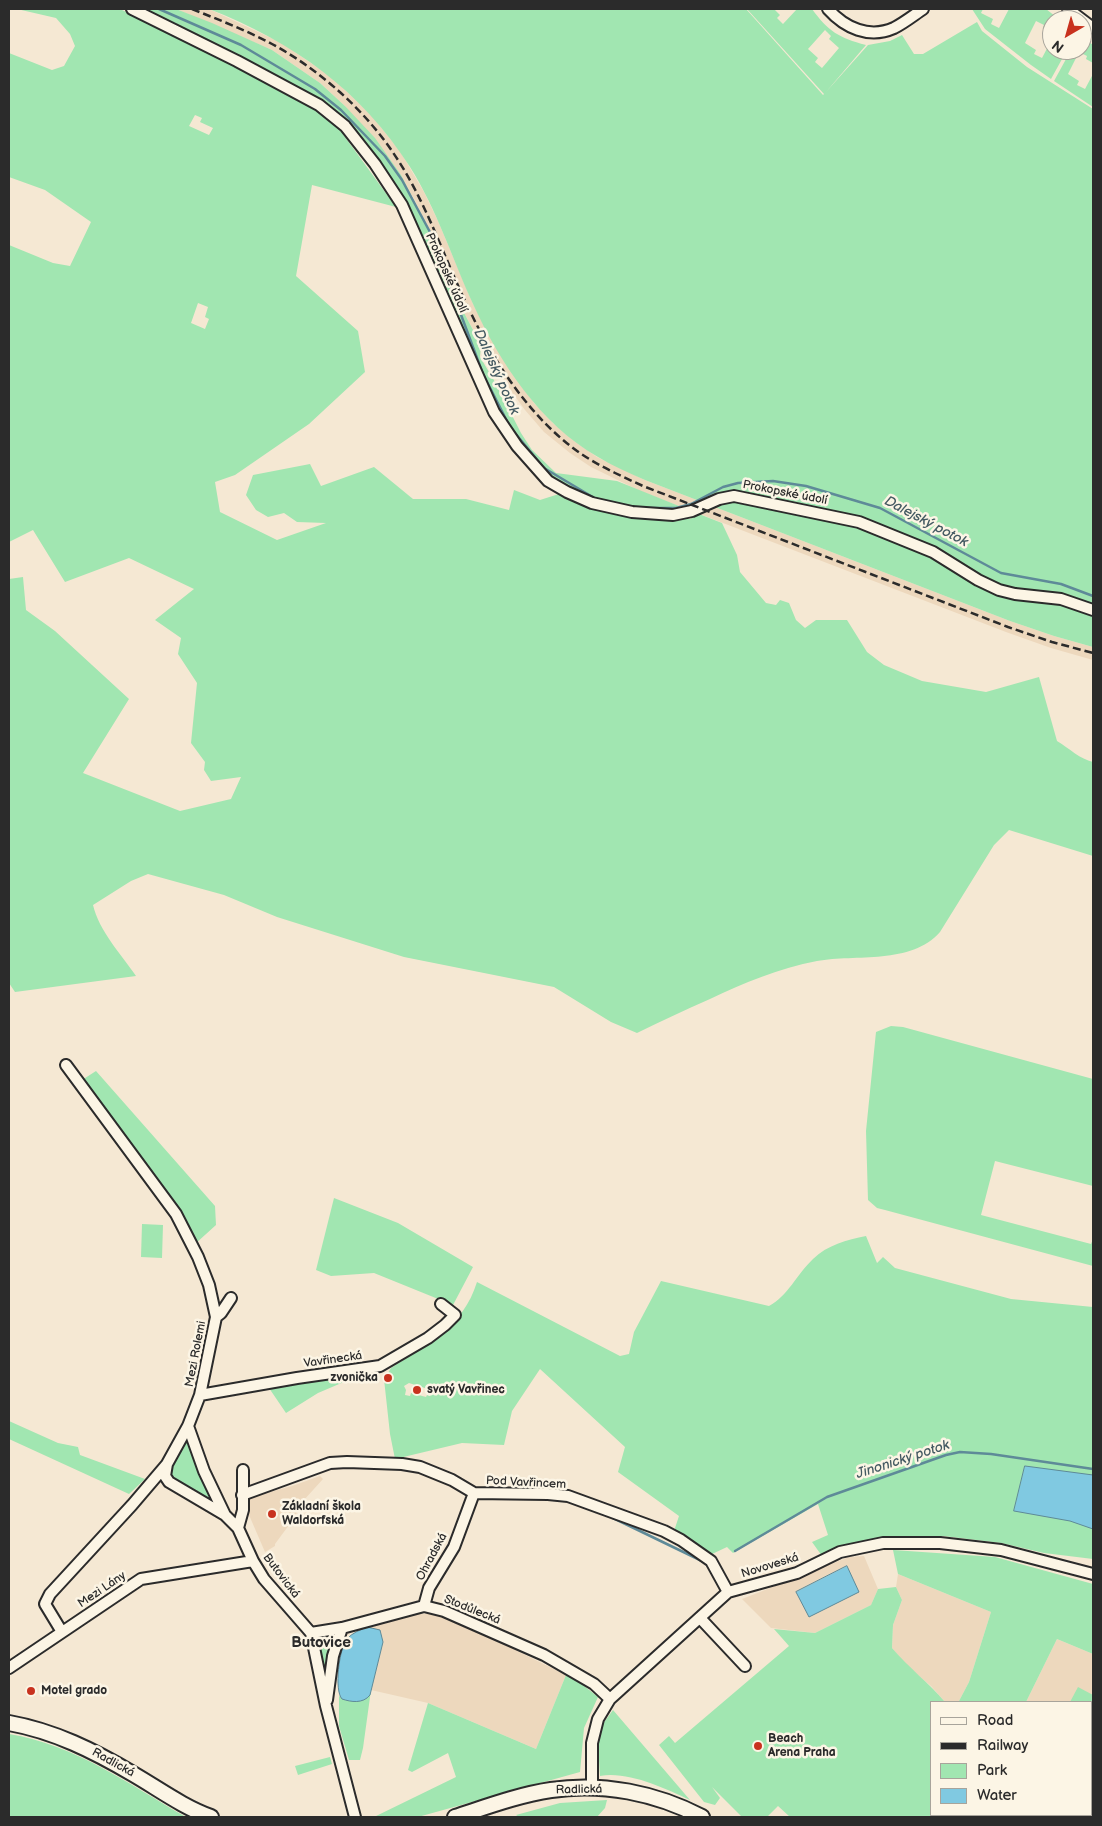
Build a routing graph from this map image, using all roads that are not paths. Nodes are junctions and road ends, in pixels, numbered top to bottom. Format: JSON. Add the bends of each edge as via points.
{"nodes":[{"id":1,"x":132,"y":9,"type":"edge"},
{"id":2,"x":828,"y":9,"type":"edge"},
{"id":3,"x":923,"y":9,"type":"edge"},
{"id":4,"x":1068,"y":9,"type":"edge"},
{"id":5,"x":1093,"y":28,"type":"edge"},
{"id":6,"x":1093,"y":610,"type":"edge"},
{"id":7,"x":66,"y":1065,"type":"dead end"},
{"id":8,"x":230,"y":1298,"type":"dead end"},
{"id":9,"x":441,"y":1304,"type":"dead end"},
{"id":10,"x":216,"y":1317,"type":"junction"},
{"id":11,"x":200,"y":1395,"type":"junction"},
{"id":12,"x":188,"y":1426,"type":"junction"},
{"id":13,"x":167,"y":1464,"type":"junction"},
{"id":14,"x":243,"y":1470,"type":"dead end"},
{"id":15,"x":474,"y":1493,"type":"junction"},
{"id":16,"x":242,"y":1495,"type":"junction"},
{"id":17,"x":225,"y":1515,"type":"junction"},
{"id":18,"x":238,"y":1528,"type":"junction"},
{"id":19,"x":252,"y":1561,"type":"junction"},
{"id":20,"x":1093,"y":1574,"type":"edge"},
{"id":21,"x":728,"y":1592,"type":"junction"},
{"id":22,"x":424,"y":1606,"type":"junction"},
{"id":23,"x":700,"y":1618,"type":"junction"},
{"id":24,"x":342,"y":1628,"type":"junction"},
{"id":25,"x":62,"y":1632,"type":"junction"},
{"id":26,"x":311,"y":1633,"type":"junction"},
{"id":27,"x":745,"y":1666,"type":"dead end"},
{"id":28,"x":9,"y":1668,"type":"edge"},
{"id":29,"x":610,"y":1699,"type":"junction"},
{"id":30,"x":326,"y":1706,"type":"junction"},
{"id":31,"x":9,"y":1723,"type":"edge"},
{"id":32,"x":592,"y":1788,"type":"junction"},
{"id":33,"x":211,"y":1817,"type":"edge"},
{"id":34,"x":356,"y":1817,"type":"edge"},
{"id":35,"x":455,"y":1817,"type":"edge"},
{"id":36,"x":702,"y":1817,"type":"edge"}],
"edges":[{"from":1,"to":6,"type":"street","name":"Prokopské údolí","via":[[319,105],[346,126],[402,205],[494,412],[517,446],[548,481],[592,503],[632,512],[672,514],[692,511],[719,498],[734,496],[859,522],[934,552],[999,590],[1060,599]]},
{"from":2,"to":3,"type":"street","via":[[843,24],[871,33],[893,28]]},
{"from":4,"to":5,"type":"street"},
{"from":7,"to":10,"type":"street","name":"Mezi Rolemi","via":[[176,1214],[201,1264]]},
{"from":8,"to":10,"type":"street"},
{"from":9,"to":11,"type":"street","name":"Vavřinecká","via":[[454,1315],[445,1325],[380,1366]]},
{"from":10,"to":11,"type":"street","name":"Mezi Rolemi"},
{"from":11,"to":12,"type":"street","name":"Mezi Rolemi"},
{"from":12,"to":13,"type":"street","name":"Mezi Rolemi"},
{"from":12,"to":17,"type":"street","via":[[204,1472]]},
{"from":13,"to":17,"type":"street","name":"Butovická","via":[[165,1476],[169,1482]]},
{"from":13,"to":25,"type":"street","name":"Mezi Rolemi","via":[[50,1594],[45,1604]]},
{"from":14,"to":16,"type":"street"},
{"from":15,"to":16,"type":"street","name":"Pod Vavřincem","via":[[420,1467],[347,1462],[320,1466]]},
{"from":15,"to":21,"type":"street","name":"Pod Vavřincem","via":[[568,1496],[664,1531],[711,1562]]},
{"from":15,"to":22,"type":"street","name":"Ohradská","via":[[454,1547],[429,1588]]},
{"from":16,"to":18,"type":"street","via":[[243,1510]]},
{"from":17,"to":18,"type":"street","name":"Butovická"},
{"from":18,"to":19,"type":"street","name":"Butovická"},
{"from":19,"to":25,"type":"street","name":"Mezi Lány","via":[[142,1579]]},
{"from":19,"to":26,"type":"street","name":"Butovická","via":[[275,1594]]},
{"from":20,"to":21,"type":"street","name":"Novoveská","via":[[1001,1550],[940,1543],[883,1543],[840,1552],[797,1573]]},
{"from":21,"to":23,"type":"street","name":"Novoveská"},
{"from":22,"to":24,"type":"street","name":"Stodůlecká"},
{"from":22,"to":29,"type":"street","name":"Stodůlecká","via":[[444,1610],[544,1655],[594,1684]]},
{"from":23,"to":27,"type":"street"},
{"from":23,"to":29,"type":"street","name":"Novoveská"},
{"from":24,"to":26,"type":"street","name":"Stodůlecká"},
{"from":24,"to":30,"type":"street"},
{"from":25,"to":28,"type":"street","name":"Mezi Lány"},
{"from":26,"to":30,"type":"street"},
{"from":29,"to":32,"type":"street","name":"Novoveská","via":[[598,1719],[592,1743]]},
{"from":30,"to":34,"type":"street"},
{"from":31,"to":33,"type":"main road","name":"Radlická","via":[[52,1733],[78,1744]]},
{"from":32,"to":35,"type":"main road","name":"Radlická","via":[[559,1789],[528,1795]]},
{"from":32,"to":36,"type":"main road","name":"Radlická","via":[[650,1796]]}]}
